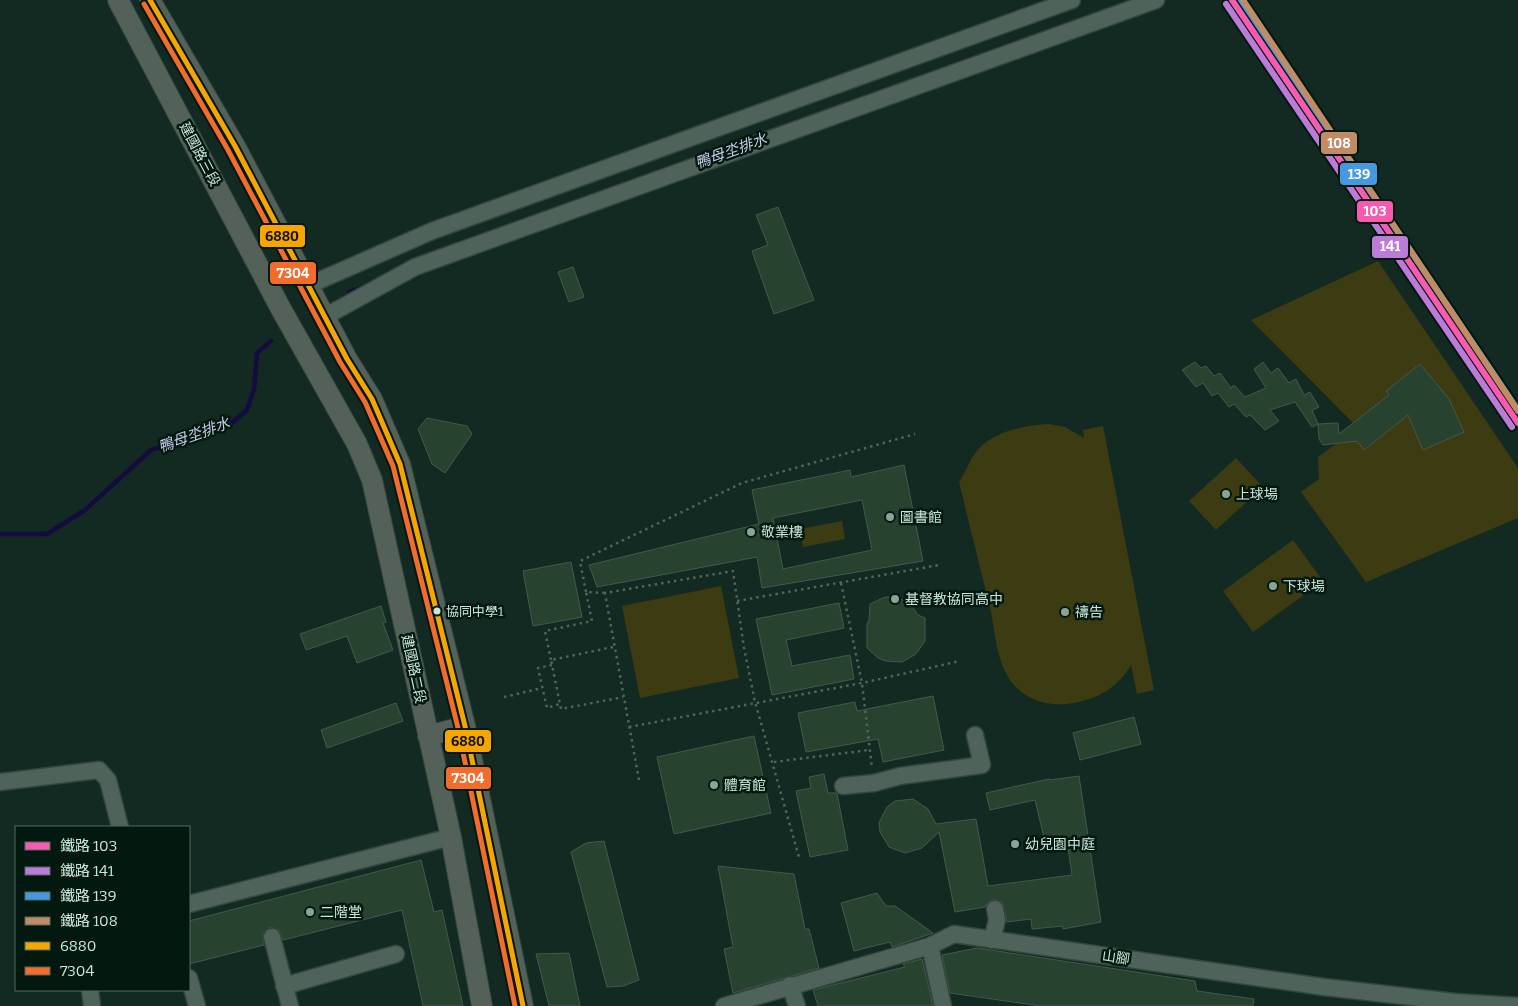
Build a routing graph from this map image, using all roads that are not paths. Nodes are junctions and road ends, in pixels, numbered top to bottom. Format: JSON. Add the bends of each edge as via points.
{"nodes":[{"id":1,"x":118,"y":0,"type":"edge"},
{"id":2,"x":150,"y":0,"type":"edge"},
{"id":3,"x":1072,"y":0,"type":"edge"},
{"id":4,"x":1156,"y":0,"type":"edge"},
{"id":5,"x":309,"y":285,"type":"junction"},
{"id":6,"x":326,"y":316,"type":"junction"},
{"id":7,"x":303,"y":347,"type":"joint"},
{"id":8,"x":465,"y":726,"type":"junction"},
{"id":9,"x":976,"y":735,"type":"dead end"},
{"id":10,"x":428,"y":736,"type":"junction"},
{"id":11,"x":0,"y":782,"type":"edge"},
{"id":12,"x":843,"y":786,"type":"dead end"},
{"id":13,"x":120,"y":826,"type":"edge"},
{"id":14,"x":451,"y":836,"type":"junction"},
{"id":15,"x":190,"y":904,"type":"edge"},
{"id":16,"x":995,"y":908,"type":"dead end"},
{"id":17,"x":272,"y":937,"type":"dead end"},
{"id":18,"x":992,"y":940,"type":"junction"},
{"id":19,"x":930,"y":946,"type":"junction"},
{"id":20,"x":396,"y":954,"type":"dead end"},
{"id":21,"x":190,"y":982,"type":"edge"},
{"id":22,"x":790,"y":985,"type":"junction"},
{"id":23,"x":284,"y":986,"type":"junction"},
{"id":24,"x":90,"y":991,"type":"edge"},
{"id":25,"x":92,"y":1006,"type":"edge"},
{"id":26,"x":197,"y":1006,"type":"edge"},
{"id":27,"x":290,"y":1006,"type":"edge"},
{"id":28,"x":482,"y":1006,"type":"edge"},
{"id":29,"x":523,"y":1006,"type":"edge"},
{"id":30,"x":724,"y":1006,"type":"edge"},
{"id":31,"x":797,"y":1006,"type":"edge"},
{"id":32,"x":943,"y":1006,"type":"edge"},
{"id":33,"x":1518,"y":1006,"type":"edge"}],
"edges":[{"from":1,"to":7,"type":"main road","name":"建國路三段"},
{"from":2,"to":5,"type":"main road","via":[[235,146]]},
{"from":3,"to":5,"type":"street","via":[[432,231]]},
{"from":4,"to":6,"type":"street","via":[[415,267]]},
{"from":5,"to":6,"type":"main road"},
{"from":6,"to":8,"type":"main road","via":[[372,400],[400,464]]},
{"from":7,"to":10,"type":"main road","name":"建國路二段","via":[[357,444],[372,480]]},
{"from":8,"to":10,"type":"main road"},
{"from":8,"to":29,"type":"main road"},
{"from":9,"to":12,"type":"street","via":[[982,765]]},
{"from":10,"to":14,"type":"main road","name":"建國路二段"},
{"from":11,"to":13,"type":"street","via":[[99,770],[108,780]]},
{"from":14,"to":15,"type":"street"},
{"from":14,"to":28,"type":"main road","name":"建國路二段"},
{"from":16,"to":18,"type":"street","via":[[997,920]]},
{"from":17,"to":23,"type":"street"},
{"from":18,"to":19,"type":"street","name":"山腳","via":[[954,934]]},
{"from":18,"to":33,"type":"street","name":"山腳","via":[[1324,987]]},
{"from":19,"to":22,"type":"street","name":"山腳"},
{"from":19,"to":32,"type":"street"},
{"from":20,"to":23,"type":"street"},
{"from":21,"to":26,"type":"street"},
{"from":22,"to":30,"type":"street","name":"山腳"},
{"from":22,"to":31,"type":"street"},
{"from":23,"to":27,"type":"street"},
{"from":24,"to":25,"type":"street"}]}
